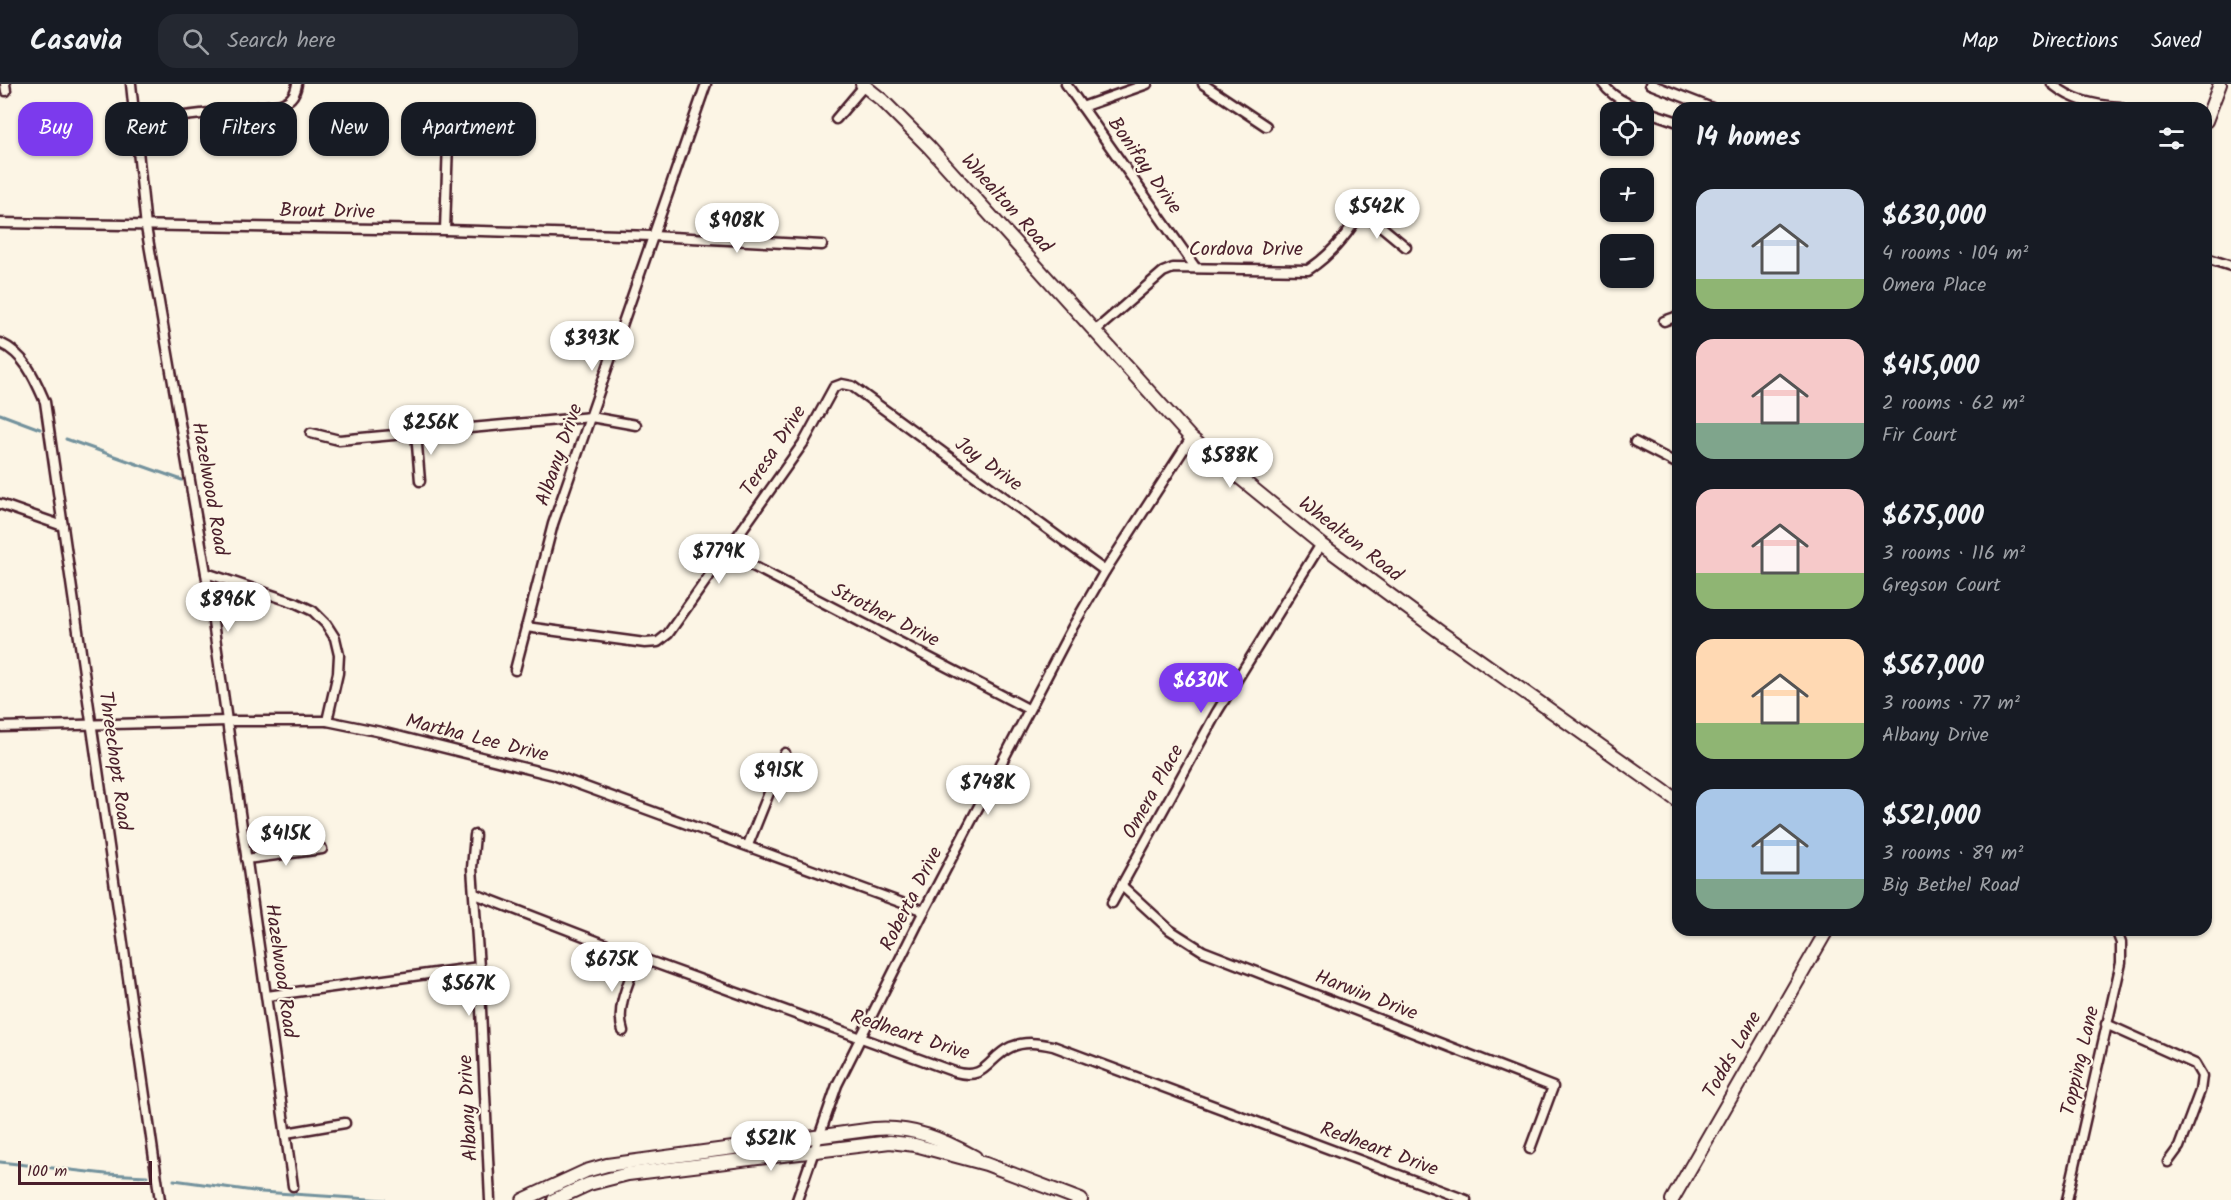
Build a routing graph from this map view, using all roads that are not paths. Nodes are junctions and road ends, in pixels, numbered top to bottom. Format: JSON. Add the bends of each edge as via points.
{"nodes":[{"id":1,"x":130,"y":84,"type":"edge"},
{"id":2,"x":297,"y":84,"type":"edge"},
{"id":3,"x":706,"y":84,"type":"edge"},
{"id":4,"x":1066,"y":84,"type":"edge"},
{"id":5,"x":1147,"y":84,"type":"edge"},
{"id":6,"x":1203,"y":84,"type":"edge"},
{"id":7,"x":1603,"y":84,"type":"edge"},
{"id":8,"x":1650,"y":84,"type":"edge"},
{"id":9,"x":2052,"y":84,"type":"edge"},
{"id":10,"x":2220,"y":84,"type":"edge"},
{"id":11,"x":863,"y":85,"type":"edge"},
{"id":12,"x":132,"y":102,"type":"edge"},
{"id":13,"x":1696,"y":102,"type":"edge"},
{"id":14,"x":2084,"y":102,"type":"edge"},
{"id":15,"x":2212,"y":105,"type":"edge"},
{"id":16,"x":1082,"y":107,"type":"junction"},
{"id":17,"x":188,"y":116,"type":"edge"},
{"id":18,"x":836,"y":119,"type":"dead end"},
{"id":19,"x":1672,"y":120,"type":"edge"},
{"id":20,"x":1266,"y":126,"type":"dead end"},
{"id":21,"x":138,"y":156,"type":"edge"},
{"id":22,"x":448,"y":156,"type":"edge"},
{"id":23,"x":1367,"y":200,"type":"dead end"},
{"id":24,"x":1360,"y":214,"type":"junction"},
{"id":25,"x":0,"y":223,"type":"edge"},
{"id":26,"x":147,"y":226,"type":"junction"},
{"id":27,"x":446,"y":230,"type":"junction"},
{"id":28,"x":653,"y":236,"type":"junction"},
{"id":29,"x":822,"y":245,"type":"dead end"},
{"id":30,"x":1406,"y":247,"type":"dead end"},
{"id":31,"x":2212,"y":260,"type":"edge"},
{"id":32,"x":1195,"y":267,"type":"junction"},
{"id":33,"x":2231,"y":267,"type":"edge"},
{"id":34,"x":1672,"y":318,"type":"edge"},
{"id":35,"x":1664,"y":321,"type":"dead end"},
{"id":36,"x":1095,"y":332,"type":"junction"},
{"id":37,"x":0,"y":343,"type":"edge"},
{"id":38,"x":852,"y":386,"type":"joint"},
{"id":39,"x":591,"y":417,"type":"junction"},
{"id":40,"x":636,"y":425,"type":"dead end"},
{"id":41,"x":311,"y":433,"type":"dead end"},
{"id":42,"x":416,"y":433,"type":"junction"},
{"id":43,"x":1191,"y":438,"type":"junction"},
{"id":44,"x":1635,"y":442,"type":"dead end"},
{"id":45,"x":1672,"y":461,"type":"edge"},
{"id":46,"x":420,"y":481,"type":"dead end"},
{"id":47,"x":0,"y":504,"type":"edge"},
{"id":48,"x":63,"y":526,"type":"junction"},
{"id":49,"x":1321,"y":544,"type":"junction"},
{"id":50,"x":726,"y":552,"type":"junction"},
{"id":51,"x":1105,"y":572,"type":"junction"},
{"id":52,"x":207,"y":573,"type":"junction"},
{"id":53,"x":526,"y":627,"type":"junction"},
{"id":54,"x":515,"y":670,"type":"dead end"},
{"id":55,"x":1028,"y":709,"type":"junction"},
{"id":56,"x":227,"y":721,"type":"junction"},
{"id":57,"x":327,"y":721,"type":"junction"},
{"id":58,"x":92,"y":726,"type":"junction"},
{"id":59,"x":0,"y":727,"type":"edge"},
{"id":60,"x":785,"y":753,"type":"dead end"},
{"id":61,"x":1672,"y":797,"type":"edge"},
{"id":62,"x":475,"y":835,"type":"dead end"},
{"id":63,"x":748,"y":845,"type":"junction"},
{"id":64,"x":322,"y":849,"type":"dead end"},
{"id":65,"x":246,"y":859,"type":"junction"},
{"id":66,"x":1122,"y":886,"type":"junction"},
{"id":67,"x":475,"y":894,"type":"junction"},
{"id":68,"x":1112,"y":903,"type":"dead end"},
{"id":69,"x":924,"y":910,"type":"junction"},
{"id":70,"x":1824,"y":936,"type":"edge"},
{"id":71,"x":2119,"y":936,"type":"edge"},
{"id":72,"x":638,"y":957,"type":"junction"},
{"id":73,"x":479,"y":967,"type":"junction"},
{"id":74,"x":267,"y":996,"type":"junction"},
{"id":75,"x":2106,"y":1024,"type":"junction"},
{"id":76,"x":623,"y":1031,"type":"dead end"},
{"id":77,"x":861,"y":1038,"type":"junction"},
{"id":78,"x":345,"y":1123,"type":"dead end"},
{"id":79,"x":286,"y":1133,"type":"junction"},
{"id":80,"x":818,"y":1136,"type":"junction"},
{"id":81,"x":1530,"y":1149,"type":"dead end"},
{"id":82,"x":813,"y":1151,"type":"junction"},
{"id":83,"x":642,"y":1159,"type":"junction"},
{"id":84,"x":2168,"y":1162,"type":"dead end"},
{"id":85,"x":986,"y":1164,"type":"junction"},
{"id":86,"x":644,"y":1173,"type":"junction"},
{"id":87,"x":293,"y":1186,"type":"dead end"},
{"id":88,"x":1059,"y":1196,"type":"edge"},
{"id":89,"x":160,"y":1200,"type":"edge"},
{"id":90,"x":490,"y":1200,"type":"edge"},
{"id":91,"x":524,"y":1200,"type":"edge"},
{"id":92,"x":554,"y":1200,"type":"edge"},
{"id":93,"x":797,"y":1200,"type":"edge"},
{"id":94,"x":1081,"y":1200,"type":"edge"},
{"id":95,"x":1466,"y":1200,"type":"edge"},
{"id":96,"x":1671,"y":1200,"type":"edge"},
{"id":97,"x":2067,"y":1200,"type":"edge"}],
"edges":[{"from":1,"to":12,"type":"street","name":"Hazelwood Road"},
{"from":2,"to":17,"type":"street","via":[[293,96],[277,105]]},
{"from":3,"to":28,"type":"street","name":"Albany Drive"},
{"from":4,"to":16,"type":"street","name":"Bonifay Drive"},
{"from":5,"to":16,"type":"street"},
{"from":6,"to":20,"type":"street"},
{"from":7,"to":19,"type":"street","via":[[1620,100]]},
{"from":8,"to":13,"type":"street"},
{"from":9,"to":14,"type":"street"},
{"from":10,"to":15,"type":"main road"},
{"from":11,"to":18,"type":"street"},
{"from":11,"to":36,"type":"main road","name":"Whealton Road","via":[[929,147]]},
{"from":16,"to":32,"type":"street","name":"Bonifay Drive"},
{"from":21,"to":26,"type":"street","name":"Hazelwood Road"},
{"from":22,"to":27,"type":"street"},
{"from":23,"to":24,"type":"street","name":"Cordova Drive"},
{"from":24,"to":30,"type":"street","via":[[1377,222]]},
{"from":24,"to":32,"type":"street","name":"Cordova Drive","via":[[1322,260],[1308,270]]},
{"from":25,"to":26,"type":"street","name":"Brout Drive"},
{"from":26,"to":27,"type":"street","name":"Brout Drive"},
{"from":26,"to":52,"type":"street","name":"Hazelwood Road"},
{"from":27,"to":28,"type":"street","name":"Brout Drive"},
{"from":28,"to":29,"type":"street","name":"Brout Drive"},
{"from":28,"to":39,"type":"street","name":"Albany Drive"},
{"from":31,"to":33,"type":"street"},
{"from":32,"to":36,"type":"street","name":"Cordova Drive","via":[[1163,272]]},
{"from":34,"to":35,"type":"street"},
{"from":36,"to":43,"type":"main road","name":"Whealton Road"},
{"from":37,"to":48,"type":"street","name":"Threechopt Road","via":[[30,369],[45,402]]},
{"from":38,"to":50,"type":"street","name":"Teresa Drive","via":[[834,387],[804,442]]},
{"from":38,"to":51,"type":"street","name":"Joy Drive"},
{"from":39,"to":40,"type":"street"},
{"from":39,"to":42,"type":"street"},
{"from":39,"to":53,"type":"street","name":"Albany Drive","via":[[553,524]]},
{"from":41,"to":42,"type":"street","via":[[339,440]]},
{"from":42,"to":46,"type":"street"},
{"from":43,"to":49,"type":"main road","name":"Whealton Road"},
{"from":43,"to":51,"type":"street","name":"Roberta Drive"},
{"from":44,"to":45,"type":"street"},
{"from":47,"to":48,"type":"street"},
{"from":48,"to":58,"type":"street","name":"Threechopt Road"},
{"from":49,"to":61,"type":"main road","name":"Whealton Road"},
{"from":49,"to":66,"type":"street","name":"Omera Place","via":[[1217,712]]},
{"from":50,"to":53,"type":"street","name":"Teresa Drive","via":[[668,634],[658,642]]},
{"from":50,"to":55,"type":"street","name":"Strother Drive"},
{"from":51,"to":55,"type":"street","name":"Roberta Drive"},
{"from":52,"to":56,"type":"street","name":"Hazelwood Road"},
{"from":52,"to":57,"type":"street","via":[[296,603],[313,611],[326,624],[339,655]]},
{"from":53,"to":54,"type":"street","name":"Albany Drive"},
{"from":55,"to":69,"type":"street","name":"Roberta Drive"},
{"from":56,"to":57,"type":"street","name":"Martha Lee Drive"},
{"from":56,"to":58,"type":"street","name":"Martha Lee Drive"},
{"from":56,"to":65,"type":"street","name":"Hazelwood Road"},
{"from":57,"to":63,"type":"street","name":"Martha Lee Drive","via":[[553,775]]},
{"from":58,"to":59,"type":"street","name":"Martha Lee Drive"},
{"from":58,"to":89,"type":"street","name":"Threechopt Road"},
{"from":60,"to":63,"type":"street"},
{"from":62,"to":67,"type":"street","name":"Albany Drive"},
{"from":63,"to":69,"type":"street","name":"Martha Lee Drive"},
{"from":64,"to":65,"type":"street"},
{"from":65,"to":74,"type":"street","name":"Hazelwood Road"},
{"from":66,"to":68,"type":"street","name":"Omera Place"},
{"from":66,"to":81,"type":"street","name":"Harwin Drive","via":[[1170,930],[1203,951],[1553,1087]]},
{"from":67,"to":72,"type":"street","name":"Redheart Drive"},
{"from":67,"to":73,"type":"street","name":"Albany Drive"},
{"from":69,"to":77,"type":"street","name":"Roberta Drive"},
{"from":70,"to":96,"type":"main road","name":"Todds Lane"},
{"from":71,"to":75,"type":"street","name":"Topping Lane","via":[[2122,952]]},
{"from":72,"to":76,"type":"street","via":[[621,1008]]},
{"from":72,"to":77,"type":"street","name":"Redheart Drive"},
{"from":73,"to":74,"type":"street"},
{"from":73,"to":90,"type":"street","name":"Albany Drive"},
{"from":74,"to":79,"type":"street","name":"Hazelwood Road"},
{"from":75,"to":84,"type":"street","via":[[2195,1064],[2202,1076],[2179,1147]]},
{"from":75,"to":97,"type":"street","name":"Topping Lane"},
{"from":77,"to":80,"type":"street","name":"Roberta Drive","via":[[837,1085]]},
{"from":77,"to":95,"type":"street","name":"Redheart Drive","via":[[966,1075],[986,1068],[1011,1047],[1032,1042],[1053,1046]]},
{"from":78,"to":79,"type":"street"},
{"from":79,"to":87,"type":"street","name":"Hazelwood Road"},
{"from":80,"to":82,"type":"street","name":"Roberta Drive"},
{"from":80,"to":83,"type":"main road"},
{"from":80,"to":85,"type":"main road","via":[[902,1128],[948,1142]]},
{"from":82,"to":85,"type":"main road","via":[[899,1142]]},
{"from":82,"to":86,"type":"main road"},
{"from":82,"to":93,"type":"street","name":"Roberta Drive"},
{"from":83,"to":86,"type":"main road"},
{"from":83,"to":91,"type":"main road","via":[[586,1171]]},
{"from":85,"to":88,"type":"main road"},
{"from":86,"to":92,"type":"main road","via":[[602,1180]]},
{"from":88,"to":94,"type":"main road"}]}
